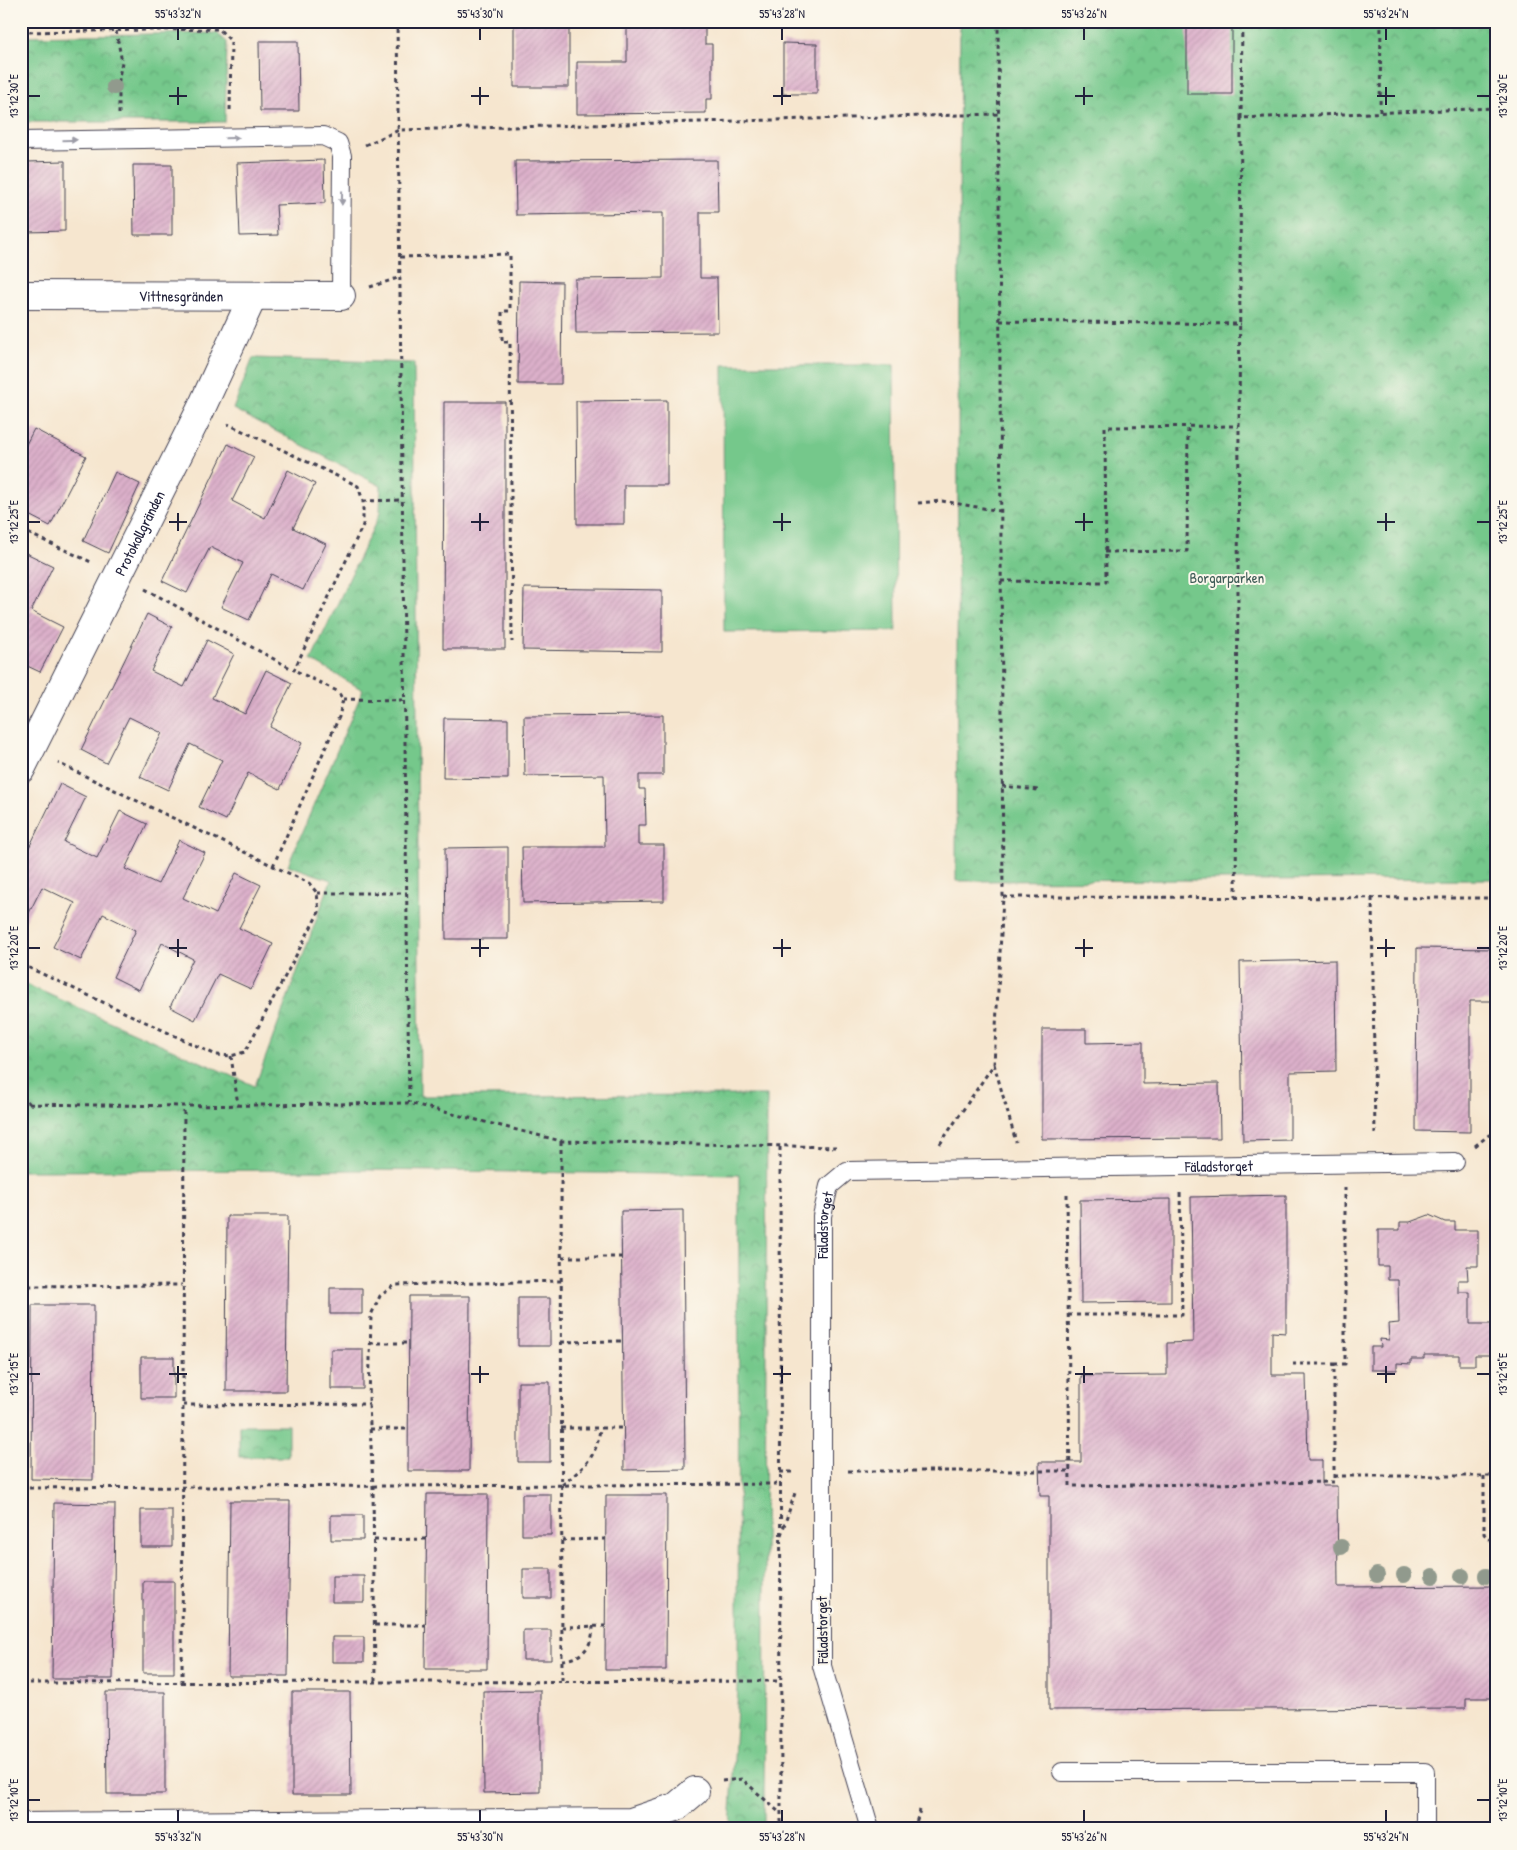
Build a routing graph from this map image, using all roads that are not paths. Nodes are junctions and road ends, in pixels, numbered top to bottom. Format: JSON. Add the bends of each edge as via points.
{"nodes":[{"id":1,"x":21,"y":141,"type":"edge"},
{"id":2,"x":21,"y":295,"type":"edge"},
{"id":3,"x":253,"y":296,"type":"junction"},
{"id":4,"x":341,"y":296,"type":"joint"},
{"id":5,"x":26,"y":759,"type":"edge"},
{"id":6,"x":1455,"y":1162,"type":"dead end"},
{"id":7,"x":1062,"y":1772,"type":"dead end"},
{"id":8,"x":695,"y":1791,"type":"road end"},
{"id":9,"x":21,"y":1826,"type":"edge"},
{"id":10,"x":870,"y":1829,"type":"edge"},
{"id":11,"x":1425,"y":1829,"type":"edge"}],
"edges":[{"from":1,"to":4,"type":"lane","one_way":true,"via":[[323,136],[338,143],[342,156]]},
{"from":2,"to":3,"type":"street","name":"Vittnesgränden"},
{"from":3,"to":4,"type":"street","name":"Vittnesgränden"},
{"from":3,"to":5,"type":"street","name":"Protokollgränden","via":[[200,411]]},
{"from":6,"to":10,"type":"lane","name":"Fäladstorget","via":[[847,1171],[829,1186],[822,1216],[822,1666]]},
{"from":7,"to":11,"type":"lane","via":[[1425,1772]]},
{"from":8,"to":9,"type":"street","via":[[676,1807],[631,1822]]}]}
